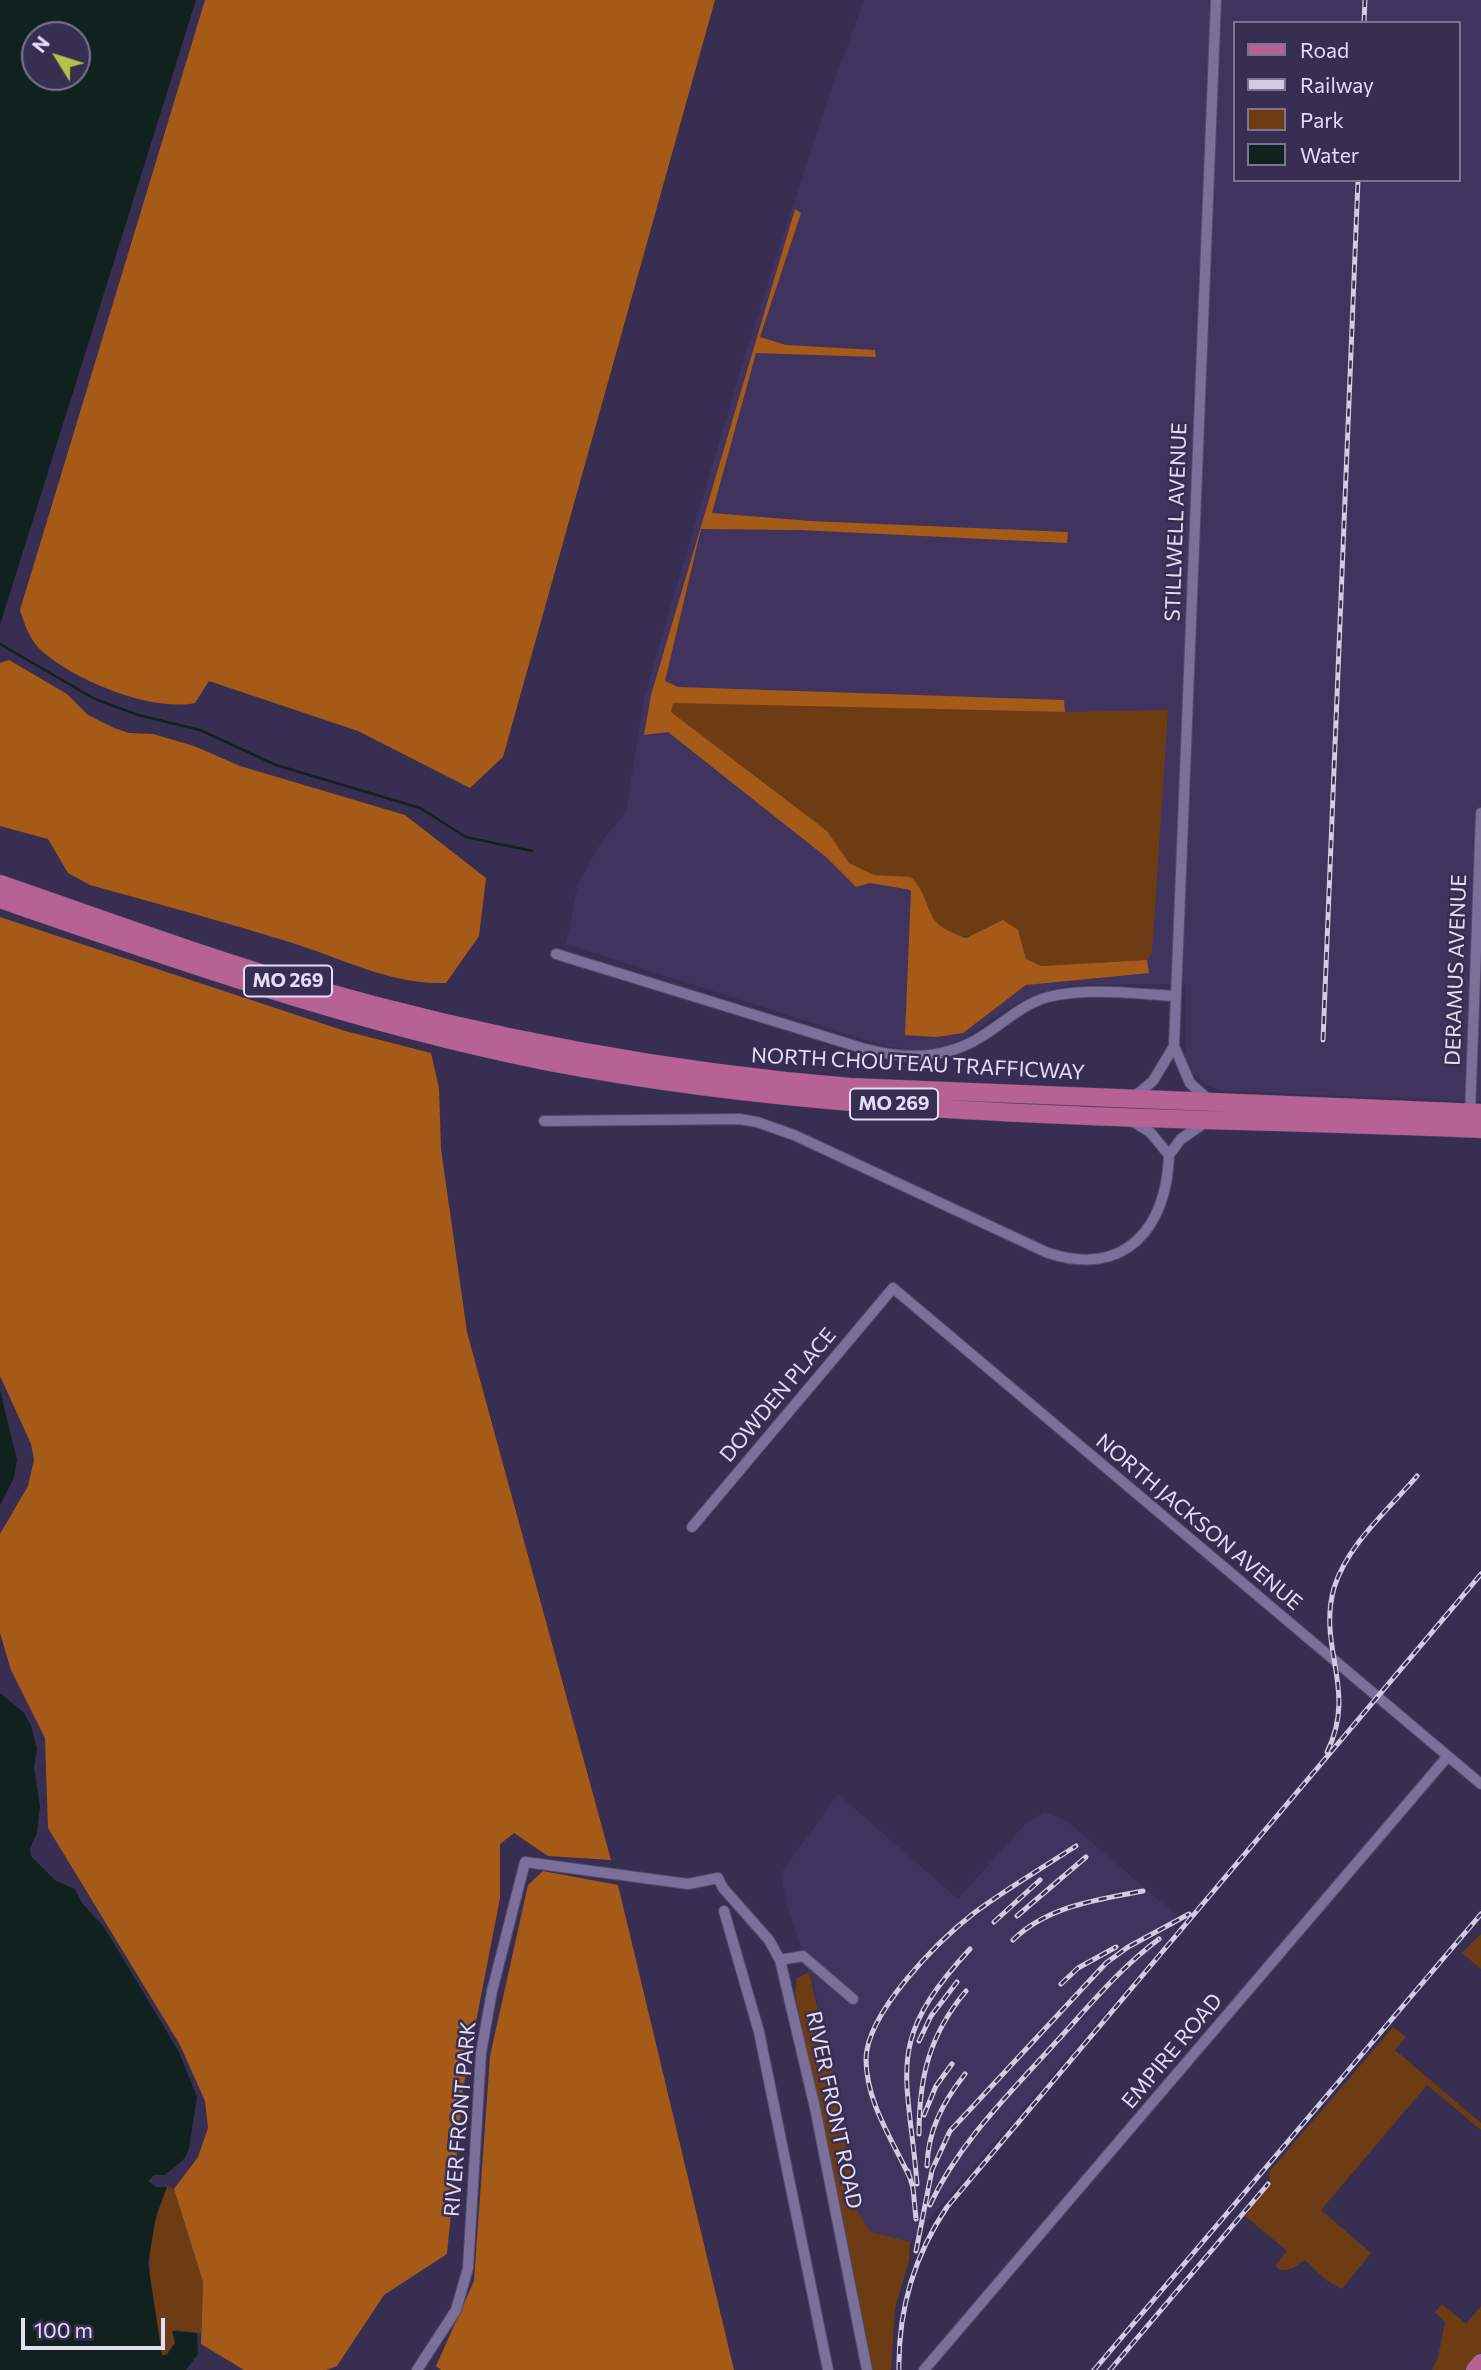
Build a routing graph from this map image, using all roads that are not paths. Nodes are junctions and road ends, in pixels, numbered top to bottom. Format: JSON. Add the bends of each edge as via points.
{"nodes":[{"id":1,"x":1216,"y":0,"type":"edge"},
{"id":2,"x":1481,"y":813,"type":"edge"},
{"id":3,"x":0,"y":884,"type":"edge"},
{"id":4,"x":0,"y":899,"type":"edge"},
{"id":5,"x":556,"y":954,"type":"dead end"},
{"id":6,"x":1176,"y":996,"type":"junction"},
{"id":7,"x":1174,"y":1046,"type":"junction"},
{"id":8,"x":582,"y":1060,"type":"junction"},
{"id":9,"x":1134,"y":1097,"type":"junction"},
{"id":10,"x":1209,"y":1100,"type":"junction"},
{"id":11,"x":1121,"y":1115,"type":"junction"},
{"id":12,"x":544,"y":1121,"type":"dead end"},
{"id":13,"x":1208,"y":1121,"type":"junction"},
{"id":14,"x":1475,"y":1121,"type":"edge"},
{"id":15,"x":1169,"y":1155,"type":"junction"},
{"id":16,"x":893,"y":1288,"type":"joint"},
{"id":17,"x":692,"y":1527,"type":"dead end"},
{"id":18,"x":1448,"y":1756,"type":"junction"},
{"id":19,"x":1481,"y":1784,"type":"edge"},
{"id":20,"x":525,"y":1862,"type":"joint"},
{"id":21,"x":724,"y":1911,"type":"dead end"},
{"id":22,"x":780,"y":1960,"type":"junction"},
{"id":23,"x":853,"y":1999,"type":"dead end"},
{"id":24,"x":1481,"y":2362,"type":"edge"},
{"id":25,"x":417,"y":2370,"type":"edge"},
{"id":26,"x":828,"y":2370,"type":"edge"},
{"id":27,"x":867,"y":2370,"type":"edge"},
{"id":28,"x":924,"y":2370,"type":"edge"},
{"id":29,"x":1475,"y":2370,"type":"edge"}],
"edges":[{"from":1,"to":6,"type":"street","name":"STILLWELL AVENUE"},
{"from":2,"to":14,"type":"street","name":"DERAMUS AVENUE"},
{"from":3,"to":8,"type":"main road","name":"NORTH CHOUTEAU TRAFFICWAY","number":"MO 269","via":[[307,987]]},
{"from":4,"to":8,"type":"main road","name":"NORTH CHOUTEAU TRAFFICWAY","number":"MO 269","via":[[305,1002],[414,1031]]},
{"from":5,"to":6,"type":"street","name":"NORTH CHOUTEAU TRAFFICWAY","via":[[862,1048],[905,1057],[961,1047],[1022,1008],[1048,998],[1082,993]]},
{"from":6,"to":7,"type":"street","name":"STILLWELL AVENUE"},
{"from":7,"to":9,"type":"street","name":"STILLWELL AVENUE","via":[[1153,1081]]},
{"from":7,"to":10,"type":"street","name":"STILLWELL AVENUE","via":[[1190,1083]]},
{"from":8,"to":9,"type":"main road","name":"NORTH CHOUTEAU TRAFFICWAY","number":"MO 269","via":[[850,1087]]},
{"from":8,"to":11,"type":"main road","name":"NORTH CHOUTEAU TRAFFICWAY","number":"MO 269","via":[[722,1089]]},
{"from":9,"to":10,"type":"main road","name":"NORTH CHOUTEAU TRAFFICWAY","number":"MO 269"},
{"from":10,"to":14,"type":"main road","name":"NORTH CHOUTEAU TRAFFICWAY","number":"MO 269"},
{"from":11,"to":13,"type":"main road","name":"NORTH CHOUTEAU TRAFFICWAY","number":"MO 269"},
{"from":11,"to":15,"type":"street","name":"NORTH CHOUTEAU TRAFFICWAY","via":[[1150,1132]]},
{"from":12,"to":15,"type":"street","via":[[757,1122],[1048,1253],[1084,1261],[1122,1250],[1145,1232],[1157,1217],[1168,1186]]},
{"from":13,"to":14,"type":"main road","name":"NORTH CHOUTEAU TRAFFICWAY","number":"MO 269"},
{"from":13,"to":15,"type":"street","via":[[1181,1139]]},
{"from":16,"to":17,"type":"street","name":"DOWDEN PLACE"},
{"from":16,"to":18,"type":"street","name":"NORTH JACKSON AVENUE"},
{"from":18,"to":19,"type":"street","name":"NORTH JACKSON AVENUE"},
{"from":18,"to":28,"type":"street","name":"EMPIRE ROAD"},
{"from":20,"to":22,"type":"street","name":"RIVER FRONT ROAD","via":[[688,1884],[718,1878]]},
{"from":20,"to":25,"type":"street","name":"RIVER FRONT PARK","via":[[481,2053],[468,2268],[456,2310]]},
{"from":21,"to":26,"type":"street","via":[[759,2032]]},
{"from":22,"to":23,"type":"street","via":[[803,1956]]},
{"from":22,"to":27,"type":"street","name":"RIVER FRONT ROAD","via":[[816,2108]]},
{"from":24,"to":29,"type":"main road"}]}
